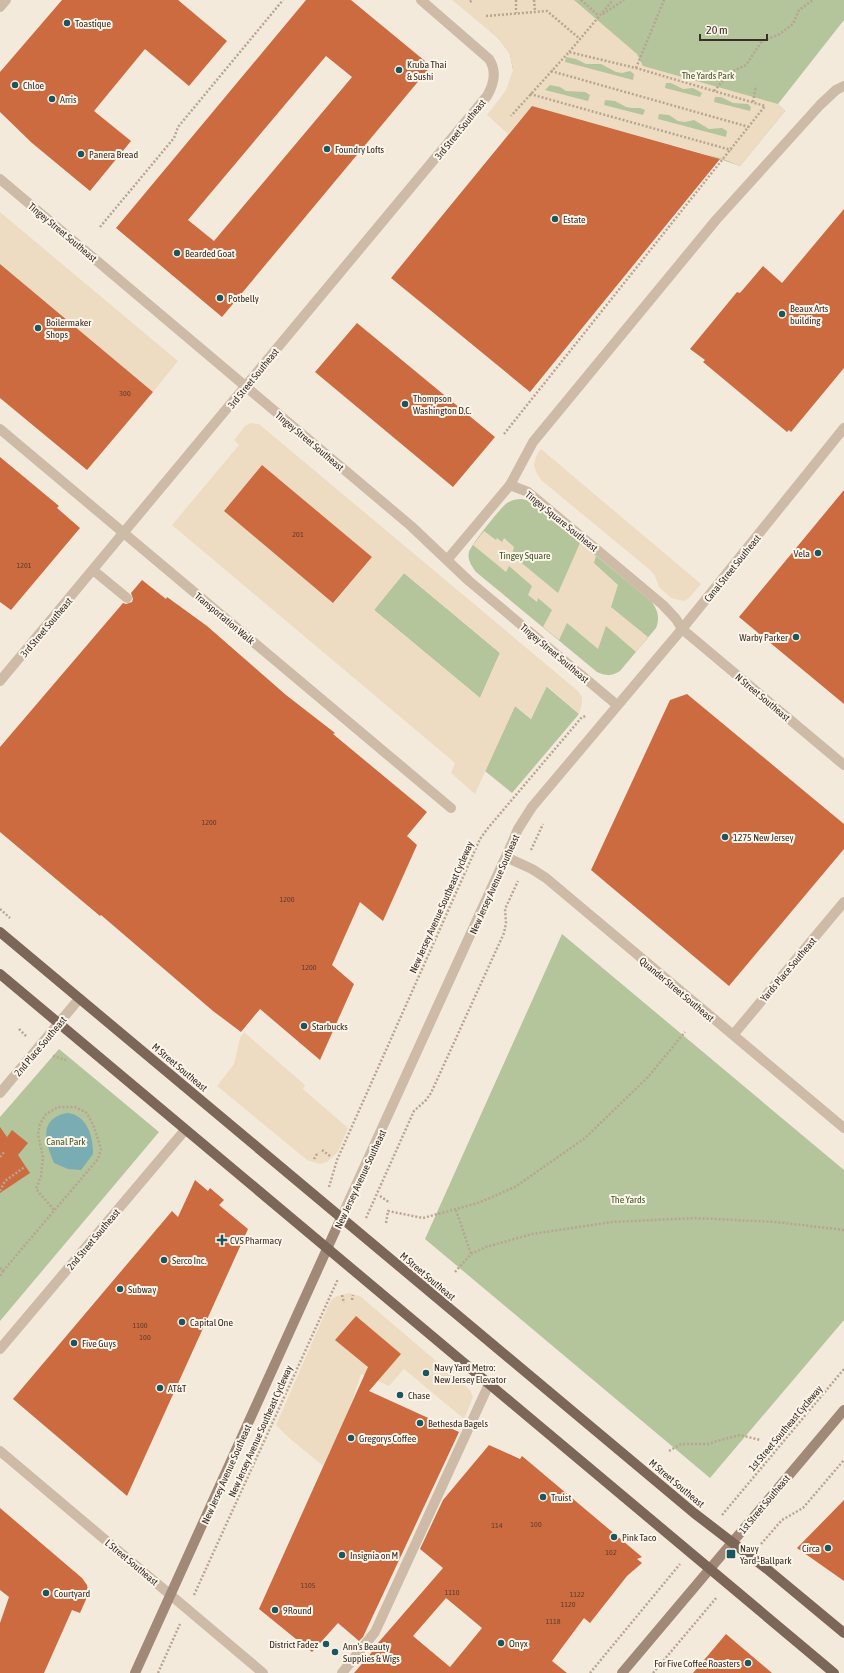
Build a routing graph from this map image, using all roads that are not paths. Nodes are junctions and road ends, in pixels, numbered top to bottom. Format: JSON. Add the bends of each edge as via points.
{"nodes":[{"id":1,"x":6,"y":0,"type":"edge"},
{"id":2,"x":421,"y":0,"type":"edge"},
{"id":3,"x":0,"y":7,"type":"edge"},
{"id":4,"x":844,"y":86,"type":"edge"},
{"id":5,"x":0,"y":179,"type":"edge"},
{"id":6,"x":245,"y":386,"type":"junction"},
{"id":7,"x":844,"y":428,"type":"edge"},
{"id":8,"x":0,"y":429,"type":"edge"},
{"id":9,"x":510,"y":485,"type":"junction"},
{"id":10,"x":125,"y":534,"type":"junction"},
{"id":11,"x":447,"y":560,"type":"junction"},
{"id":12,"x":93,"y":570,"type":"junction"},
{"id":13,"x":127,"y":598,"type":"dead end"},
{"id":14,"x":682,"y":629,"type":"junction"},
{"id":15,"x":0,"y":681,"type":"edge"},
{"id":16,"x":617,"y":705,"type":"junction"},
{"id":17,"x":844,"y":765,"type":"edge"},
{"id":18,"x":451,"y":808,"type":"dead end"},
{"id":19,"x":506,"y":857,"type":"junction"},
{"id":20,"x":844,"y":902,"type":"edge"},
{"id":21,"x":0,"y":932,"type":"edge"},
{"id":22,"x":0,"y":974,"type":"edge"},
{"id":23,"x":79,"y":999,"type":"junction"},
{"id":24,"x":59,"y":1023,"type":"junction"},
{"id":25,"x":733,"y":1035,"type":"junction"},
{"id":26,"x":0,"y":1093,"type":"edge"},
{"id":27,"x":844,"y":1128,"type":"edge"},
{"id":28,"x":186,"y":1130,"type":"junction"},
{"id":29,"x":341,"y":1218,"type":"junction"},
{"id":30,"x":328,"y":1248,"type":"junction"},
{"id":31,"x":0,"y":1349,"type":"edge"},
{"id":32,"x":490,"y":1384,"type":"junction"},
{"id":33,"x":844,"y":1410,"type":"edge"},
{"id":34,"x":0,"y":1450,"type":"edge"},
{"id":35,"x":732,"y":1543,"type":"junction"},
{"id":36,"x":710,"y":1569,"type":"junction"},
{"id":37,"x":171,"y":1595,"type":"junction"},
{"id":38,"x":844,"y":1633,"type":"edge"},
{"id":39,"x":135,"y":1673,"type":"edge"},
{"id":40,"x":263,"y":1673,"type":"edge"},
{"id":41,"x":342,"y":1673,"type":"edge"},
{"id":42,"x":622,"y":1673,"type":"edge"},
{"id":43,"x":834,"y":1673,"type":"edge"}],
"edges":[{"from":1,"to":3,"type":"street"},
{"from":2,"to":6,"type":"street","name":"3rd Street Southeast","via":[[484,53],[493,64],[492,88],[478,109]]},
{"from":4,"to":9,"type":"street","via":[[820,105],[716,220],[533,442]]},
{"from":5,"to":6,"type":"street","name":"Tingey Street Southeast"},
{"from":6,"to":10,"type":"street","name":"3rd Street Southeast"},
{"from":6,"to":11,"type":"street","name":"Tingey Street Southeast","via":[[411,526]]},
{"from":7,"to":14,"type":"street","name":"Canal Street Southeast"},
{"from":8,"to":10,"type":"street","name":"Transportation Walk"},
{"from":9,"to":11,"type":"street"},
{"from":9,"to":14,"type":"street","name":"Tingey Square Southeast","via":[[528,492],[666,607]]},
{"from":10,"to":12,"type":"street","name":"3rd Street Southeast"},
{"from":10,"to":18,"type":"street","name":"Transportation Walk"},
{"from":11,"to":16,"type":"street","name":"Tingey Street Southeast"},
{"from":12,"to":13,"type":"street"},
{"from":12,"to":15,"type":"street","name":"3rd Street Southeast"},
{"from":14,"to":16,"type":"street","name":"Canal Street Southeast"},
{"from":14,"to":17,"type":"street","name":"N Street Southeast"},
{"from":16,"to":19,"type":"street","name":"New Jersey Avenue Southeast","via":[[532,807],[518,829]]},
{"from":19,"to":25,"type":"street","name":"Quander Street Southeast","via":[[546,878]]},
{"from":19,"to":29,"type":"street","name":"New Jersey Avenue Southeast"},
{"from":20,"to":25,"type":"street","name":"Yards Place Southeast"},
{"from":21,"to":23,"type":"main road","name":"M Street Southeast"},
{"from":22,"to":24,"type":"main road"},
{"from":23,"to":24,"type":"street","name":"2nd Place Southeast"},
{"from":23,"to":29,"type":"main road","name":"M Street Southeast"},
{"from":24,"to":26,"type":"street","name":"2nd Place Southeast"},
{"from":24,"to":28,"type":"main road"},
{"from":25,"to":27,"type":"street","name":"Quander Street Southeast"},
{"from":28,"to":30,"type":"main road"},
{"from":28,"to":31,"type":"street","name":"2nd Street Southeast"},
{"from":29,"to":30,"type":"main road","name":"New Jersey Avenue Southeast"},
{"from":29,"to":35,"type":"main road","name":"M Street Southeast"},
{"from":30,"to":32,"type":"main road"},
{"from":30,"to":37,"type":"main road","name":"New Jersey Avenue Southeast"},
{"from":32,"to":36,"type":"main road"},
{"from":32,"to":41,"type":"street","via":[[375,1632]]},
{"from":33,"to":35,"type":"main road","name":"1st Street Southeast"},
{"from":34,"to":37,"type":"street","name":"L Street Southeast"},
{"from":35,"to":36,"type":"main road","name":"1st Street Southeast"},
{"from":35,"to":38,"type":"main road","name":"M Street Southeast"},
{"from":36,"to":42,"type":"main road","name":"1st Street Southeast"},
{"from":36,"to":43,"type":"main road"},
{"from":37,"to":39,"type":"main road","name":"New Jersey Avenue Southeast"},
{"from":37,"to":40,"type":"street","name":"L Street Southeast"}]}
